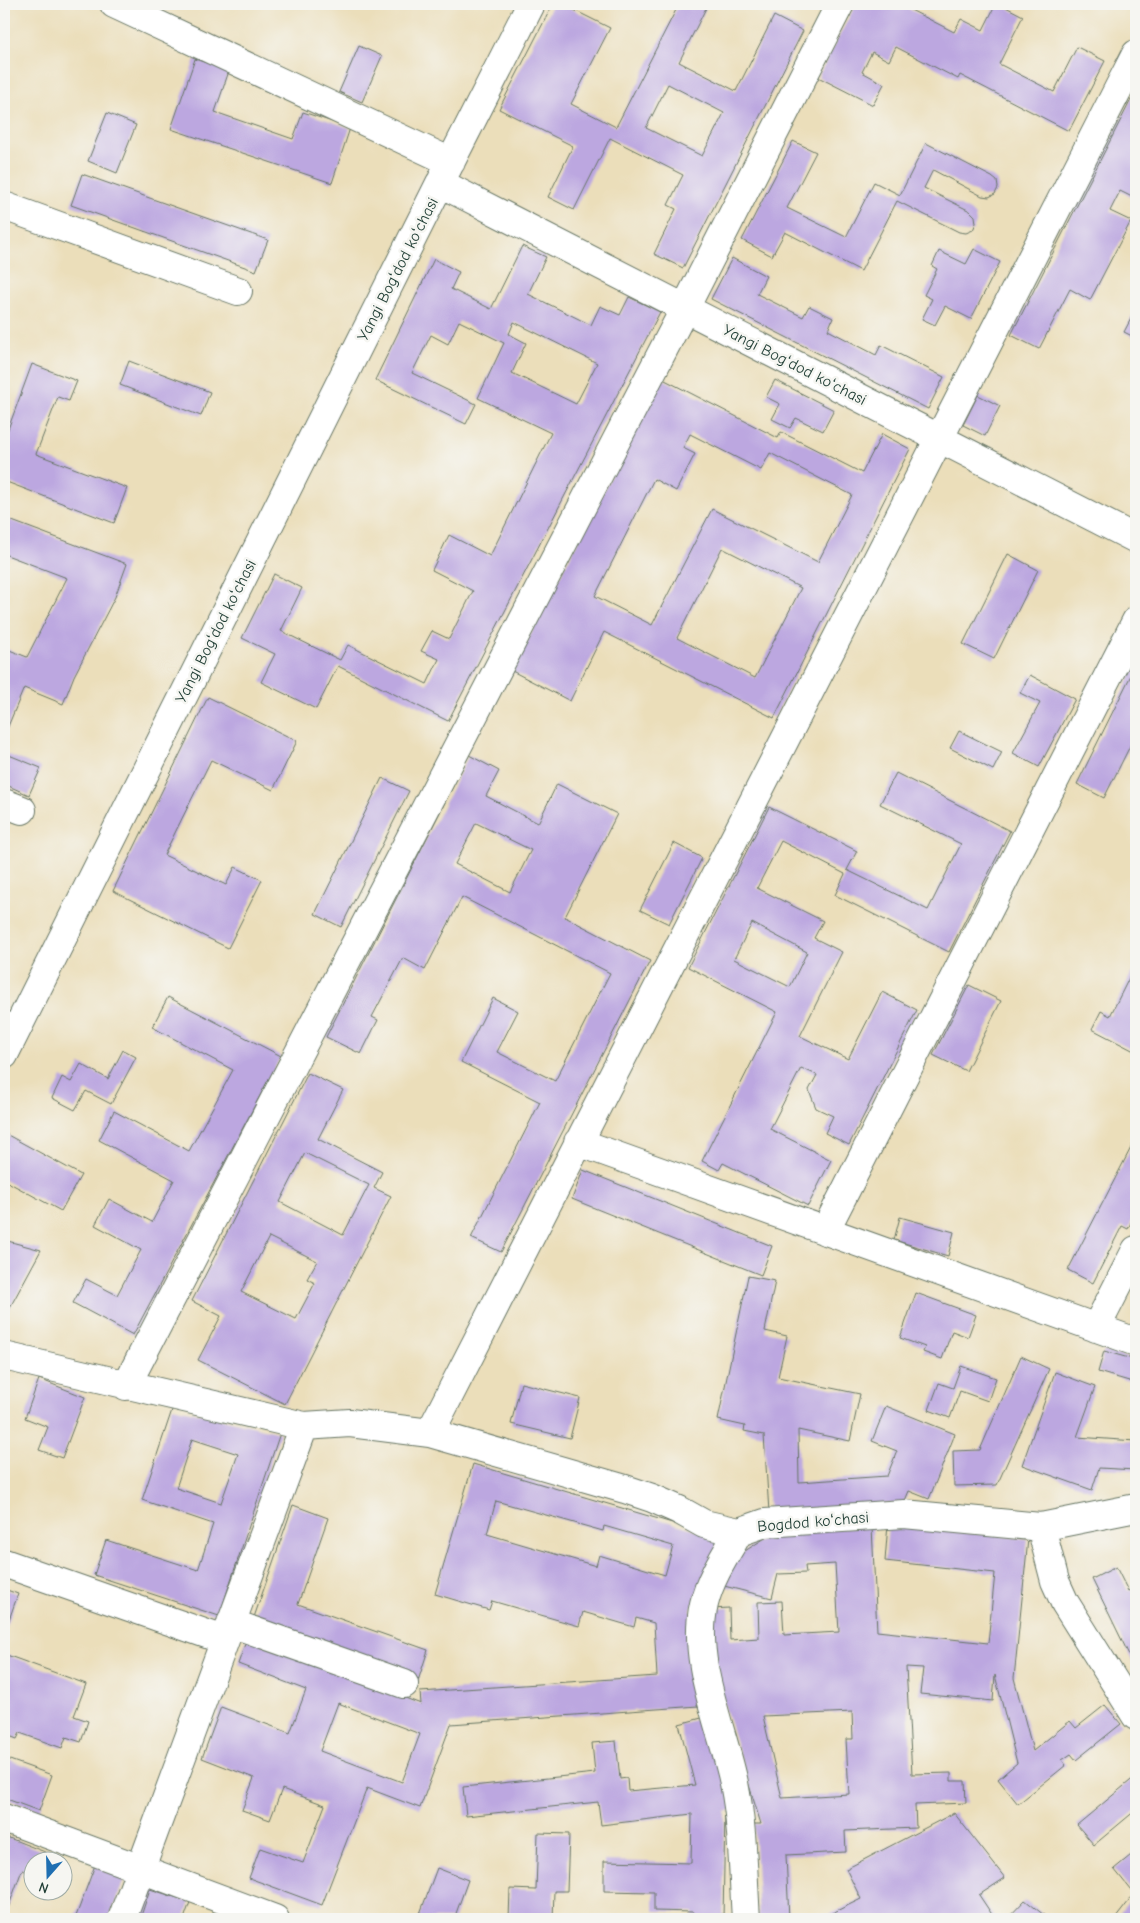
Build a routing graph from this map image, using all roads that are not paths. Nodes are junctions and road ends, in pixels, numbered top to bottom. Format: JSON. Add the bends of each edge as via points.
{"nodes":[{"id":1,"x":114,"y":4,"type":"edge"},
{"id":2,"x":531,"y":4,"type":"edge"},
{"id":3,"x":840,"y":4,"type":"edge"},
{"id":4,"x":1136,"y":54,"type":"edge"},
{"id":5,"x":445,"y":172,"type":"junction"},
{"id":6,"x":4,"y":206,"type":"edge"},
{"id":7,"x":238,"y":291,"type":"dead end"},
{"id":8,"x":685,"y":308,"type":"junction"},
{"id":9,"x":939,"y":438,"type":"junction"},
{"id":10,"x":1136,"y":539,"type":"edge"},
{"id":11,"x":1136,"y":621,"type":"edge"},
{"id":12,"x":4,"y":1055,"type":"edge"},
{"id":13,"x":578,"y":1142,"type":"junction"},
{"id":14,"x":825,"y":1231,"type":"junction"},
{"id":15,"x":1136,"y":1250,"type":"edge"},
{"id":16,"x":1096,"y":1328,"type":"junction"},
{"id":17,"x":1136,"y":1342,"type":"edge"},
{"id":18,"x":4,"y":1356,"type":"edge"},
{"id":19,"x":126,"y":1386,"type":"junction"},
{"id":20,"x":304,"y":1426,"type":"junction"},
{"id":21,"x":430,"y":1433,"type":"junction"},
{"id":22,"x":1136,"y":1508,"type":"edge"},
{"id":23,"x":1041,"y":1527,"type":"junction"},
{"id":24,"x":739,"y":1532,"type":"junction"},
{"id":25,"x":4,"y":1563,"type":"edge"},
{"id":26,"x":227,"y":1631,"type":"junction"},
{"id":27,"x":404,"y":1684,"type":"dead end"},
{"id":28,"x":1136,"y":1716,"type":"edge"},
{"id":29,"x":4,"y":1818,"type":"edge"},
{"id":30,"x":140,"y":1868,"type":"junction"},
{"id":31,"x":122,"y":1919,"type":"edge"},
{"id":32,"x":275,"y":1919,"type":"edge"},
{"id":33,"x":746,"y":1919,"type":"edge"}],
"edges":[{"from":1,"to":5,"type":"street"},
{"from":2,"to":5,"type":"street"},
{"from":3,"to":8,"type":"street"},
{"from":4,"to":9,"type":"street"},
{"from":5,"to":8,"type":"street","name":"Yangi Bogʻdod koʻchasi"},
{"from":5,"to":12,"type":"street","name":"Yangi Bogʻdod koʻchasi"},
{"from":6,"to":7,"type":"street"},
{"from":8,"to":9,"type":"street","name":"Yangi Bogʻdod koʻchasi"},
{"from":8,"to":19,"type":"street"},
{"from":9,"to":10,"type":"street","name":"Yangi Bogʻdod koʻchasi"},
{"from":9,"to":13,"type":"street"},
{"from":11,"to":14,"type":"street"},
{"from":13,"to":14,"type":"street"},
{"from":13,"to":21,"type":"street"},
{"from":14,"to":16,"type":"street"},
{"from":15,"to":16,"type":"street"},
{"from":16,"to":17,"type":"street"},
{"from":18,"to":19,"type":"street"},
{"from":19,"to":20,"type":"street"},
{"from":20,"to":21,"type":"street","via":[[350,1423]]},
{"from":20,"to":26,"type":"street"},
{"from":21,"to":24,"type":"street","via":[[634,1492],[704,1524]]},
{"from":22,"to":23,"type":"street","name":"Bogdod koʻchasi"},
{"from":23,"to":24,"type":"street","name":"Bogdod koʻchasi","via":[[904,1514],[765,1523]]},
{"from":23,"to":28,"type":"street","via":[[1055,1581],[1065,1603]]},
{"from":24,"to":33,"type":"street","name":"Bogdod koʻchasi","via":[[716,1573],[704,1602],[700,1626],[701,1656],[734,1784],[742,1841]]},
{"from":25,"to":26,"type":"street"},
{"from":26,"to":27,"type":"street"},
{"from":26,"to":30,"type":"street"},
{"from":29,"to":30,"type":"street"},
{"from":30,"to":31,"type":"street"},
{"from":30,"to":32,"type":"street"}]}
